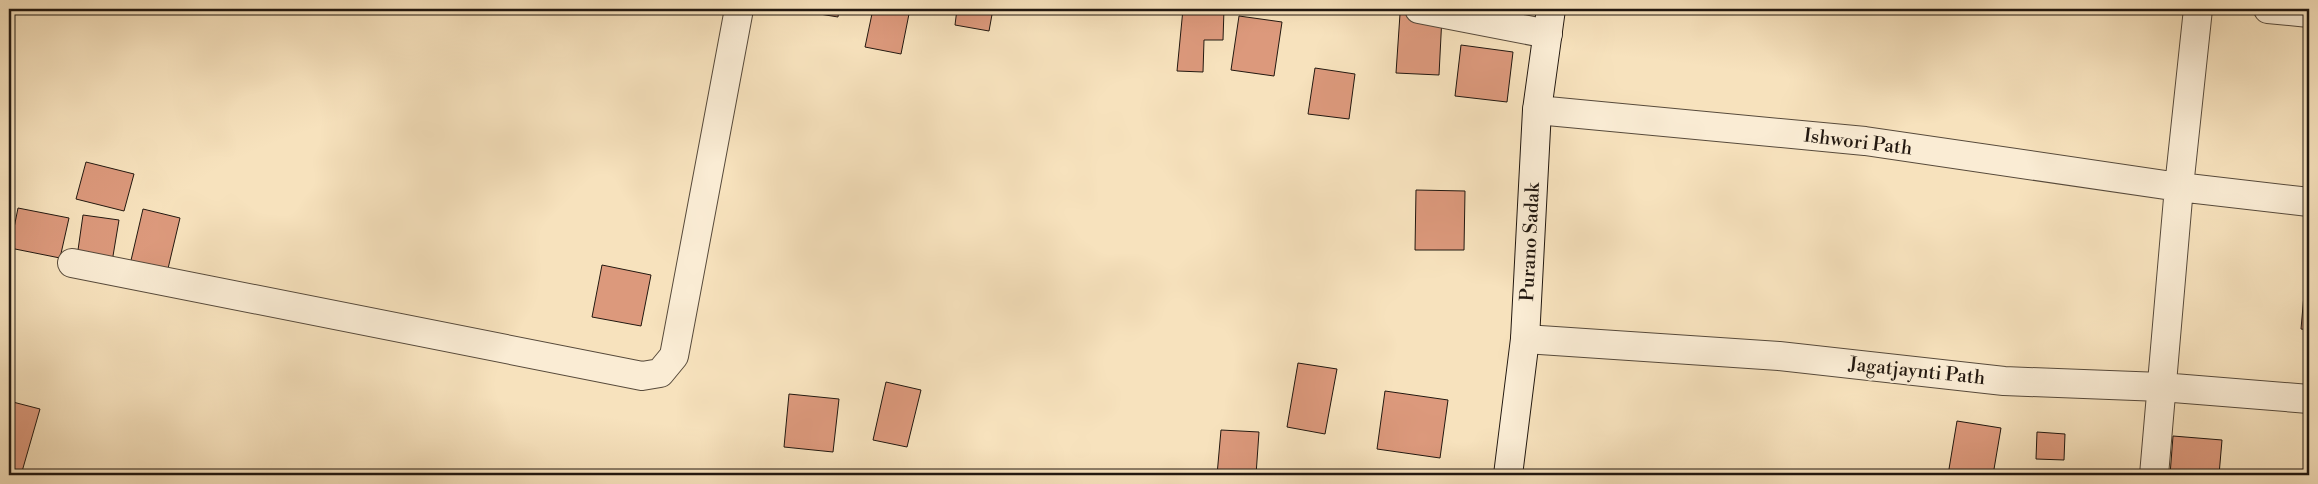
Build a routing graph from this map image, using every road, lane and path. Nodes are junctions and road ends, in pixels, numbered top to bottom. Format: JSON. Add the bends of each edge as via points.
{"nodes":[{"id":1,"x":739,"y":9,"type":"edge"},
{"id":2,"x":1419,"y":9,"type":"edge"},
{"id":3,"x":2198,"y":9,"type":"edge"},
{"id":4,"x":2268,"y":9,"type":"edge"},
{"id":5,"x":2309,"y":13,"type":"edge"},
{"id":6,"x":1549,"y":21,"type":"edge"},
{"id":7,"x":1536,"y":110,"type":"junction"},
{"id":8,"x":2179,"y":187,"type":"junction"},
{"id":9,"x":2309,"y":202,"type":"edge"},
{"id":10,"x":72,"y":263,"type":"dead end"},
{"id":11,"x":1524,"y":339,"type":"junction"},
{"id":12,"x":2161,"y":387,"type":"junction"},
{"id":13,"x":2309,"y":399,"type":"edge"},
{"id":14,"x":1508,"y":475,"type":"edge"},
{"id":15,"x":2154,"y":475,"type":"edge"}],
"edges":[{"from":1,"to":10,"type":"street","via":[[674,356],[660,373],[642,376]]},
{"from":2,"to":6,"type":"street"},
{"from":3,"to":8,"type":"street"},
{"from":4,"to":5,"type":"street"},
{"from":6,"to":7,"type":"street","name":"Purano Sadak"},
{"from":7,"to":8,"type":"street","name":"Ishwori Path","via":[[1865,141]]},
{"from":7,"to":11,"type":"street","name":"Purano Sadak"},
{"from":8,"to":9,"type":"street","name":"Ishwori Path"},
{"from":8,"to":12,"type":"street"},
{"from":11,"to":12,"type":"street","name":"Jagatjaynti Path","via":[[1779,356],[2004,381]]},
{"from":11,"to":14,"type":"street","name":"Purano Sadak"},
{"from":12,"to":13,"type":"street","name":"Jagatjaynti Path"},
{"from":12,"to":15,"type":"street"}]}
